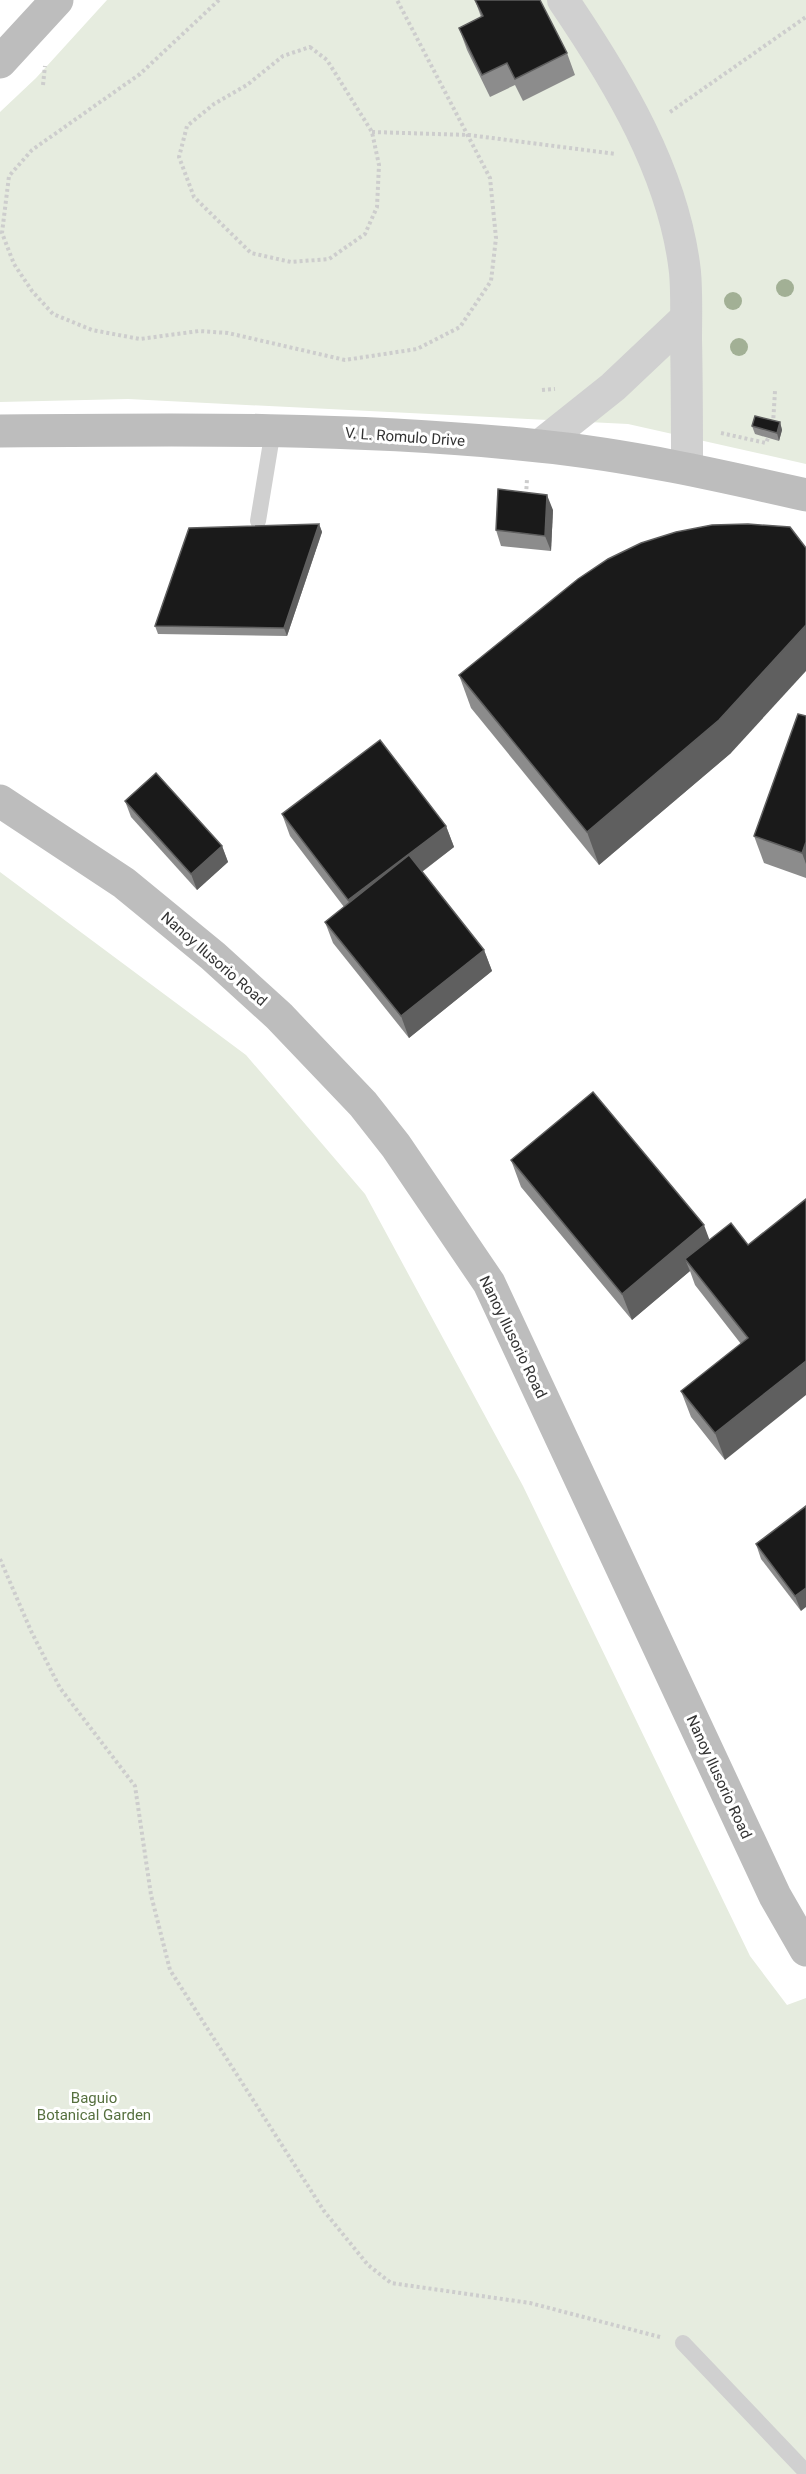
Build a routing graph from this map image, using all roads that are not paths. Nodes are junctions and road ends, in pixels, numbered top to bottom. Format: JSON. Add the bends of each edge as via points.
{"nodes":[{"id":1,"x":57,"y":0,"type":"edge"},
{"id":2,"x":563,"y":0,"type":"edge"},
{"id":3,"x":0,"y":62,"type":"edge"},
{"id":4,"x":686,"y":318,"type":"junction"},
{"id":5,"x":273,"y":430,"type":"junction"},
{"id":6,"x":0,"y":431,"type":"edge"},
{"id":7,"x":539,"y":446,"type":"junction"},
{"id":8,"x":687,"y":468,"type":"junction"},
{"id":9,"x":806,"y":495,"type":"edge"},
{"id":10,"x":258,"y":521,"type":"dead end"},
{"id":11,"x":0,"y":801,"type":"edge"},
{"id":12,"x":806,"y":1950,"type":"edge"},
{"id":13,"x":683,"y":2343,"type":"road end"},
{"id":14,"x":806,"y":2472,"type":"edge"}],
"edges":[{"from":1,"to":3,"type":"main road"},
{"from":2,"to":4,"type":"street","via":[[641,129],[668,195],[685,273]]},
{"from":4,"to":7,"type":"street","via":[[613,387]]},
{"from":4,"to":8,"type":"street"},
{"from":5,"to":6,"type":"main road","name":"V. L. Romulo Drive"},
{"from":5,"to":7,"type":"main road","name":"V. L. Romulo Drive"},
{"from":5,"to":10,"type":"lane"},
{"from":7,"to":8,"type":"main road","name":"V. L. Romulo Drive"},
{"from":8,"to":9,"type":"main road","name":"V. L. Romulo Drive"},
{"from":11,"to":12,"type":"main road","name":"Nanoy Ilusorio Road","via":[[124,883],[213,956],[279,1016],[363,1104],[396,1146],[489,1283],[775,1896]]},
{"from":13,"to":14,"type":"lane"}]}
